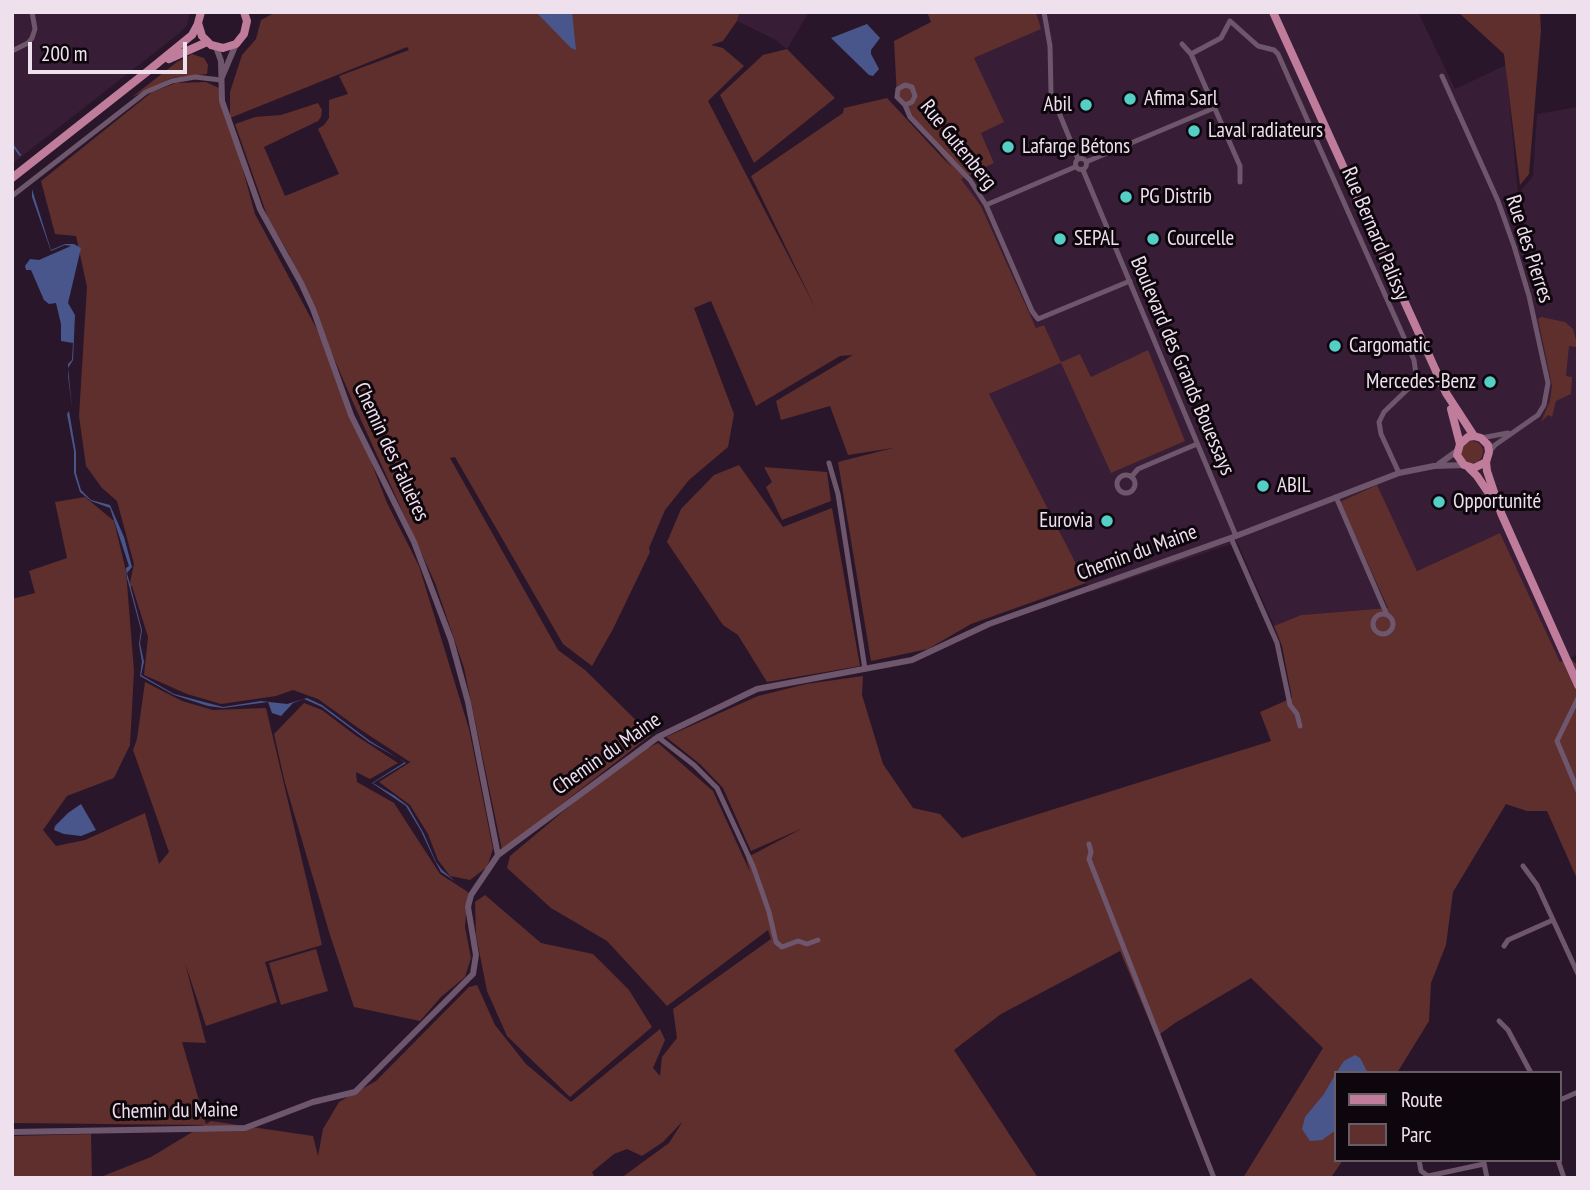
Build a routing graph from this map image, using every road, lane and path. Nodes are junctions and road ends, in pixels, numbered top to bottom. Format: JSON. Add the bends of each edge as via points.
{"nodes":[{"id":1,"x":32,"y":12,"type":"edge"},
{"id":2,"x":253,"y":12,"type":"edge"},
{"id":3,"x":1044,"y":12,"type":"edge"},
{"id":4,"x":1273,"y":12,"type":"edge"},
{"id":5,"x":1233,"y":13,"type":"edge"},
{"id":6,"x":199,"y":16,"type":"edge"},
{"id":7,"x":245,"y":17,"type":"edge"},
{"id":8,"x":1230,"y":21,"type":"junction"},
{"id":9,"x":207,"y":42,"type":"junction"},
{"id":10,"x":236,"y":44,"type":"junction"},
{"id":11,"x":1182,"y":44,"type":"dead end"},
{"id":12,"x":216,"y":47,"type":"junction"},
{"id":13,"x":12,"y":51,"type":"edge"},
{"id":14,"x":1191,"y":54,"type":"junction"},
{"id":15,"x":148,"y":71,"type":"junction"},
{"id":16,"x":1442,"y":76,"type":"dead end"},
{"id":17,"x":221,"y":78,"type":"junction"},
{"id":18,"x":905,"y":105,"type":"dead end"},
{"id":19,"x":1214,"y":108,"type":"junction"},
{"id":20,"x":1078,"y":159,"type":"junction"},
{"id":21,"x":1086,"y":162,"type":"junction"},
{"id":22,"x":1075,"y":167,"type":"junction"},
{"id":23,"x":1083,"y":170,"type":"junction"},
{"id":24,"x":12,"y":178,"type":"edge"},
{"id":25,"x":1240,"y":182,"type":"dead end"},
{"id":26,"x":12,"y":196,"type":"edge"},
{"id":27,"x":986,"y":205,"type":"junction"},
{"id":28,"x":1130,"y":281,"type":"junction"},
{"id":29,"x":1446,"y":393,"type":"junction"},
{"id":30,"x":1518,"y":430,"type":"junction"},
{"id":31,"x":1478,"y":437,"type":"junction"},
{"id":32,"x":1197,"y":444,"type":"junction"},
{"id":33,"x":1458,"y":447,"type":"junction"},
{"id":34,"x":1489,"y":452,"type":"junction"},
{"id":35,"x":1486,"y":462,"type":"junction"},
{"id":36,"x":829,"y":463,"type":"dead end"},
{"id":37,"x":1434,"y":466,"type":"junction"},
{"id":38,"x":1466,"y":467,"type":"junction"},
{"id":39,"x":1399,"y":473,"type":"junction"},
{"id":40,"x":1132,"y":476,"type":"dead end"},
{"id":41,"x":1336,"y":497,"type":"junction"},
{"id":42,"x":1501,"y":513,"type":"junction"},
{"id":43,"x":1234,"y":537,"type":"junction"},
{"id":44,"x":1387,"y":615,"type":"dead end"},
{"id":45,"x":865,"y":669,"type":"junction"},
{"id":46,"x":1578,"y":685,"type":"edge"},
{"id":47,"x":1578,"y":698,"type":"edge"},
{"id":48,"x":1300,"y":726,"type":"dead end"},
{"id":49,"x":658,"y":737,"type":"junction"},
{"id":50,"x":1578,"y":791,"type":"edge"},
{"id":51,"x":1089,"y":844,"type":"dead end"},
{"id":52,"x":498,"y":855,"type":"junction"},
{"id":53,"x":1523,"y":866,"type":"dead end"},
{"id":54,"x":1553,"y":920,"type":"junction"},
{"id":55,"x":818,"y":940,"type":"dead end"},
{"id":56,"x":1504,"y":946,"type":"dead end"},
{"id":57,"x":1578,"y":974,"type":"edge"},
{"id":58,"x":1499,"y":1021,"type":"dead end"},
{"id":59,"x":1530,"y":1071,"type":"edge"},
{"id":60,"x":1578,"y":1092,"type":"edge"},
{"id":61,"x":1562,"y":1099,"type":"edge"},
{"id":62,"x":12,"y":1132,"type":"edge"},
{"id":63,"x":1419,"y":1162,"type":"edge"},
{"id":64,"x":1484,"y":1162,"type":"edge"},
{"id":65,"x":1428,"y":1177,"type":"edge"},
{"id":66,"x":1214,"y":1178,"type":"edge"},
{"id":67,"x":1487,"y":1178,"type":"edge"}],
"edges":[{"from":1,"to":13,"type":"street","via":[[32,38]]},
{"from":2,"to":7,"type":"main road"},
{"from":3,"to":20,"type":"street","via":[[1051,93]]},
{"from":4,"to":29,"type":"main road"},
{"from":5,"to":8,"type":"street"},
{"from":6,"to":9,"type":"main road"},
{"from":6,"to":15,"type":"main road","via":[[191,35]]},
{"from":7,"to":10,"type":"main road","via":[[244,34]]},
{"from":8,"to":14,"type":"street","via":[[1221,38]]},
{"from":8,"to":39,"type":"street","name":"Rue Bernard Palissy","via":[[1258,46],[1278,54],[1413,360],[1413,384],[1379,422]]},
{"from":9,"to":12,"type":"main road"},
{"from":9,"to":15,"type":"main road"},
{"from":10,"to":12,"type":"main road"},
{"from":10,"to":17,"type":"street"},
{"from":11,"to":14,"type":"street"},
{"from":12,"to":17,"type":"street","name":"Chemin des Faluères"},
{"from":14,"to":19,"type":"street"},
{"from":15,"to":24,"type":"main road"},
{"from":16,"to":30,"type":"street","name":"Rue des Pierres","via":[[1498,201],[1529,296],[1546,371],[1544,405]]},
{"from":17,"to":26,"type":"street","via":[[172,81],[146,92]]},
{"from":17,"to":52,"type":"street","name":"Chemin des Faluères","via":[[222,101],[260,209],[301,283],[361,438],[424,566],[461,673]]},
{"from":18,"to":27,"type":"street","name":"Rue Gutenberg","via":[[910,117],[970,180]]},
{"from":19,"to":21,"type":"street"},
{"from":19,"to":25,"type":"street","via":[[1240,166]]},
{"from":20,"to":21,"type":"street"},
{"from":20,"to":22,"type":"street"},
{"from":21,"to":23,"type":"street"},
{"from":22,"to":23,"type":"street"},
{"from":22,"to":27,"type":"street","name":"Rue Gutenberg"},
{"from":23,"to":28,"type":"street","name":"Boulevard des Grands Bouessays"},
{"from":27,"to":28,"type":"street","name":"Rue Gutenberg","via":[[1038,319]]},
{"from":28,"to":32,"type":"street","name":"Boulevard des Grands Bouessays"},
{"from":29,"to":31,"type":"main road","via":[[1462,421]]},
{"from":29,"to":33,"type":"main road"},
{"from":30,"to":31,"type":"street"},
{"from":30,"to":34,"type":"street","name":"Rue des Pierres"},
{"from":31,"to":33,"type":"main road","via":[[1468,437]]},
{"from":31,"to":34,"type":"main road"},
{"from":32,"to":40,"type":"street","via":[[1138,469]]},
{"from":32,"to":43,"type":"street","name":"Boulevard des Grands Bouessays"},
{"from":33,"to":37,"type":"street","name":"Chemin du Maine"},
{"from":33,"to":38,"type":"main road"},
{"from":34,"to":35,"type":"main road"},
{"from":35,"to":38,"type":"main road"},
{"from":35,"to":42,"type":"main road"},
{"from":36,"to":45,"type":"street","via":[[838,494]]},
{"from":37,"to":38,"type":"street","name":"Chemin du Maine"},
{"from":37,"to":39,"type":"street","name":"Chemin du Maine"},
{"from":38,"to":42,"type":"main road"},
{"from":39,"to":41,"type":"street","name":"Chemin du Maine"},
{"from":41,"to":43,"type":"street","name":"Chemin du Maine"},
{"from":41,"to":44,"type":"street"},
{"from":42,"to":46,"type":"main road"},
{"from":43,"to":45,"type":"street","name":"Chemin du Maine","via":[[989,624],[912,660]]},
{"from":43,"to":48,"type":"street","name":"Boulevard des Grands Bouessays","via":[[1277,643],[1290,705]]},
{"from":45,"to":49,"type":"street","name":"Chemin du Maine","via":[[757,690]]},
{"from":47,"to":50,"type":"street","via":[[1557,741]]},
{"from":49,"to":52,"type":"street","name":"Chemin du Maine"},
{"from":49,"to":55,"type":"street","via":[[717,788],[753,866],[776,943],[782,947]]},
{"from":51,"to":66,"type":"street","via":[[1088,859]]},
{"from":52,"to":62,"type":"street","name":"Chemin du Maine","via":[[468,907],[476,955],[473,974],[355,1092],[245,1128]]},
{"from":53,"to":54,"type":"street"},
{"from":54,"to":56,"type":"street"},
{"from":54,"to":57,"type":"street"},
{"from":58,"to":59,"type":"street"},
{"from":60,"to":61,"type":"street"},
{"from":63,"to":65,"type":"street"},
{"from":64,"to":65,"type":"street"},
{"from":64,"to":67,"type":"street"}]}
